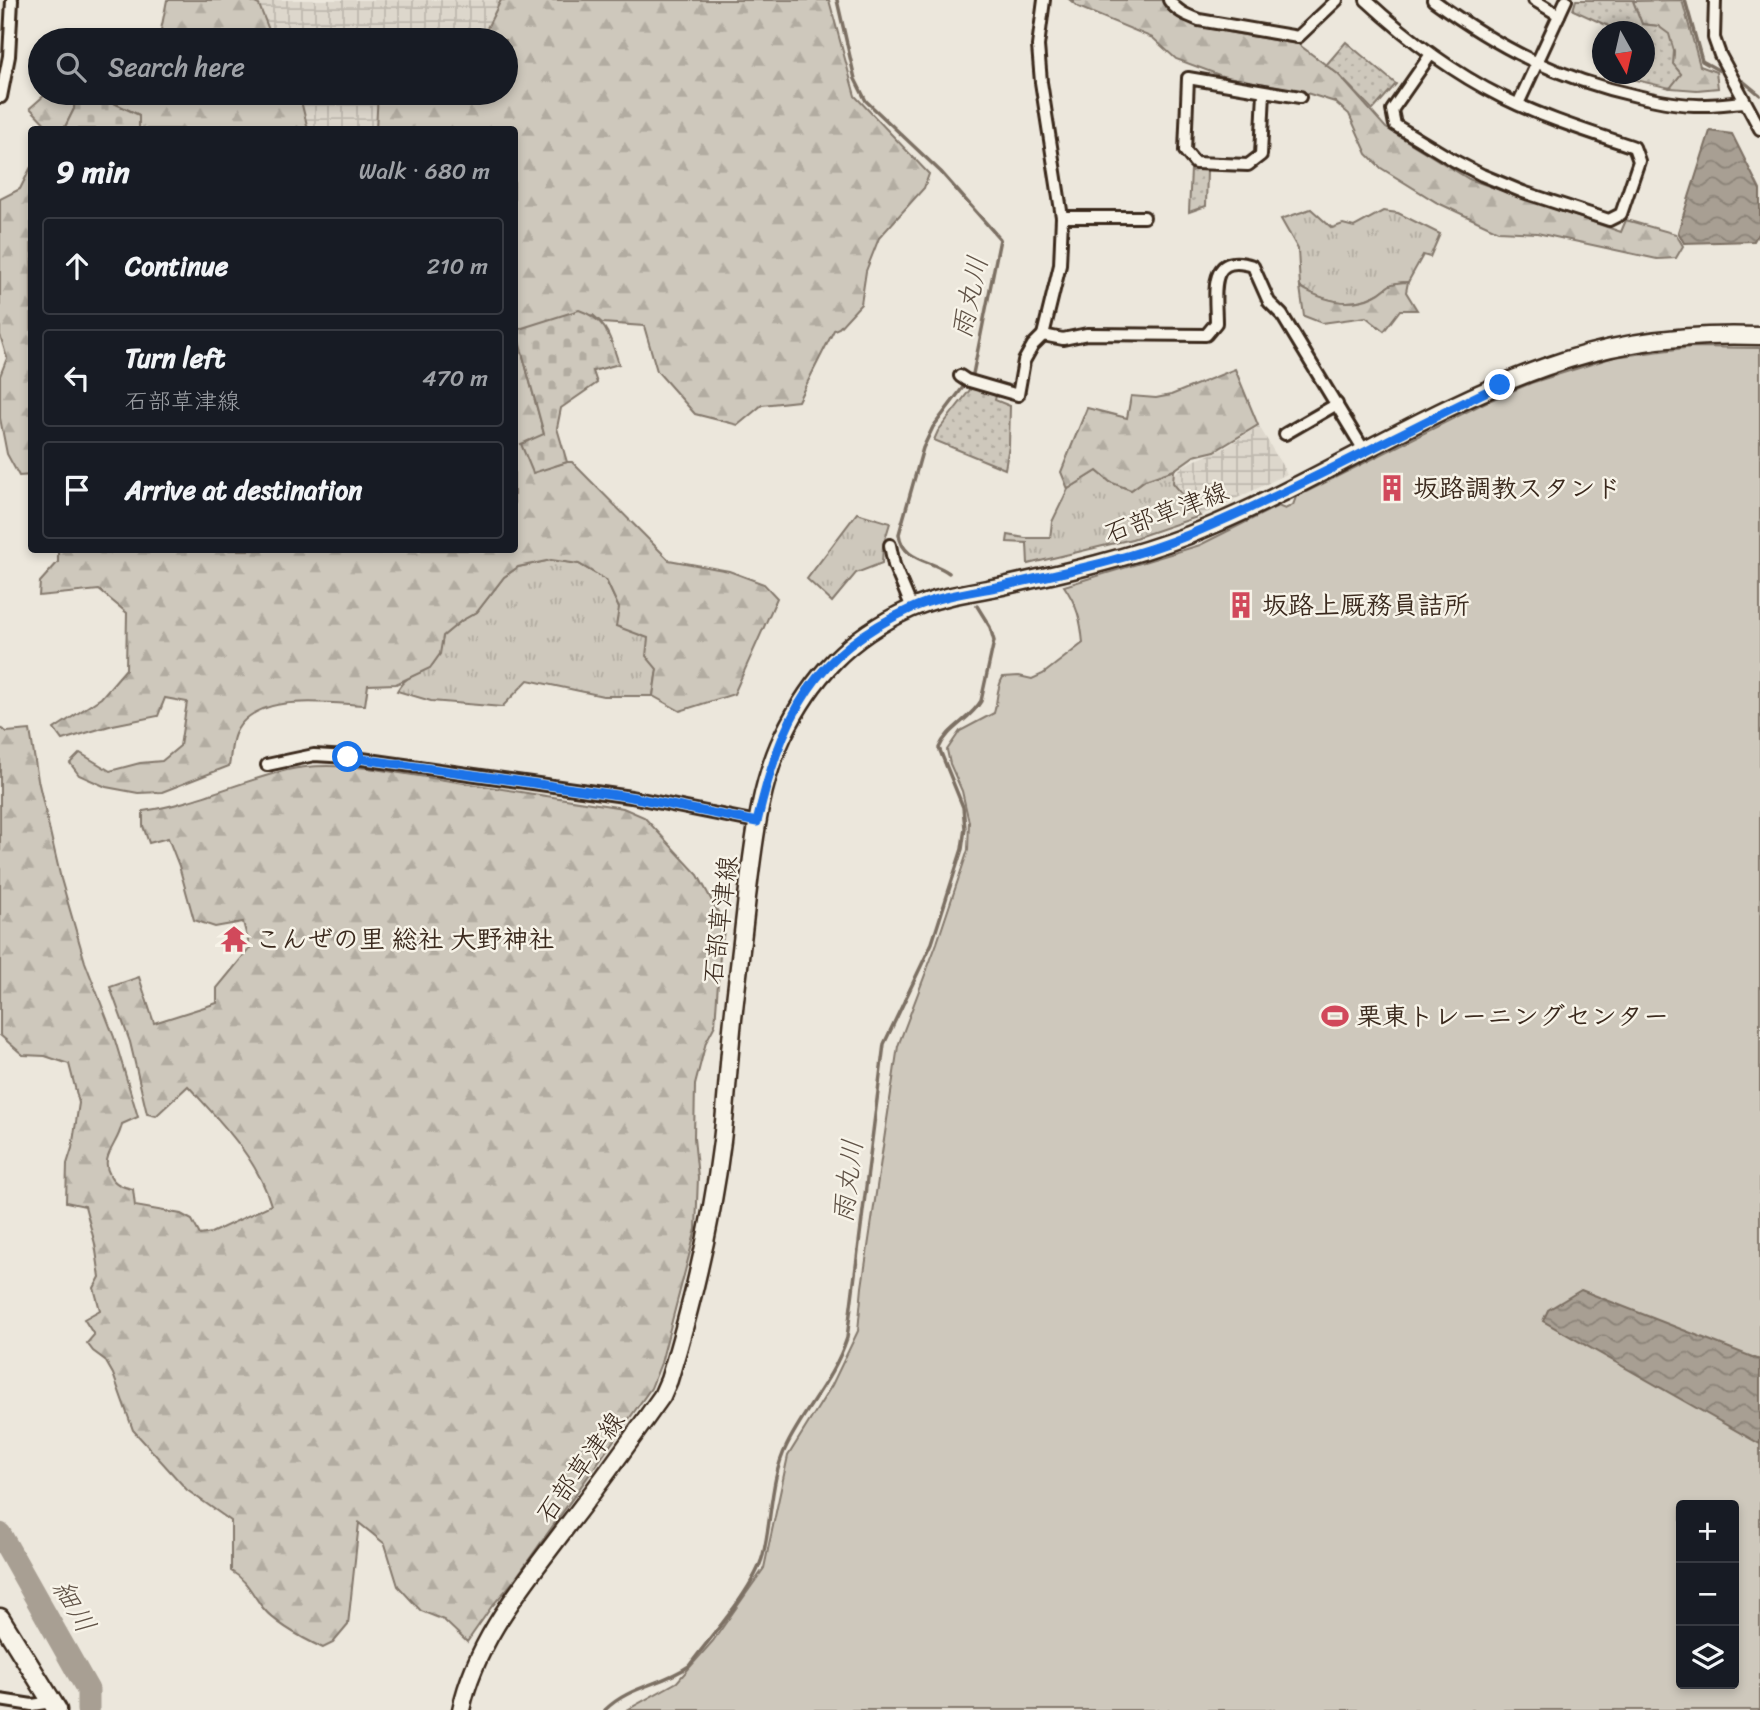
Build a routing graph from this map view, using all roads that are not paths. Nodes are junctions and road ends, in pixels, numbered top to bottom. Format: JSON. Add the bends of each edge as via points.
{"nodes":[{"id":1,"x":12,"y":0,"type":"edge"},
{"id":2,"x":1044,"y":0,"type":"edge"},
{"id":3,"x":1169,"y":0,"type":"edge"},
{"id":4,"x":1337,"y":0,"type":"edge"},
{"id":5,"x":1366,"y":0,"type":"edge"},
{"id":6,"x":1433,"y":0,"type":"edge"},
{"id":7,"x":1534,"y":0,"type":"edge"},
{"id":8,"x":1566,"y":0,"type":"edge"},
{"id":9,"x":1715,"y":0,"type":"edge"},
{"id":10,"x":1559,"y":15,"type":"junction"},
{"id":11,"x":1431,"y":54,"type":"junction"},
{"id":12,"x":1536,"y":63,"type":"junction"},
{"id":13,"x":1264,"y":92,"type":"junction"},
{"id":14,"x":1,"y":97,"type":"edge"},
{"id":15,"x":1300,"y":97,"type":"dead end"},
{"id":16,"x":1744,"y":102,"type":"junction"},
{"id":17,"x":1518,"y":104,"type":"junction"},
{"id":18,"x":1760,"y":130,"type":"edge"},
{"id":19,"x":1062,"y":217,"type":"junction"},
{"id":20,"x":1144,"y":217,"type":"dead end"},
{"id":21,"x":1043,"y":335,"type":"junction"},
{"id":22,"x":1760,"y":336,"type":"edge"},
{"id":23,"x":966,"y":379,"type":"dead end"},
{"id":24,"x":1336,"y":404,"type":"junction"},
{"id":25,"x":1285,"y":434,"type":"dead end"},
{"id":26,"x":1365,"y":452,"type":"junction"},
{"id":27,"x":890,"y":545,"type":"dead end"},
{"id":28,"x":912,"y":608,"type":"junction"},
{"id":29,"x":267,"y":765,"type":"dead end"},
{"id":30,"x":757,"y":822,"type":"junction"},
{"id":31,"x":0,"y":1618,"type":"edge"},
{"id":32,"x":0,"y":1700,"type":"edge"},
{"id":33,"x":55,"y":1706,"type":"edge"},
{"id":34,"x":461,"y":1710,"type":"edge"}],
"edges":[{"from":1,"to":14,"type":"street"},
{"from":2,"to":19,"type":"street","via":[[1038,46]]},
{"from":3,"to":4,"type":"street","via":[[1183,14],[1199,20],[1298,37]]},
{"from":5,"to":11,"type":"street"},
{"from":6,"to":12,"type":"street","via":[[1490,40]]},
{"from":7,"to":10,"type":"street"},
{"from":8,"to":10,"type":"street"},
{"from":9,"to":16,"type":"street","via":[[1714,38]]},
{"from":10,"to":12,"type":"street"},
{"from":11,"to":17,"type":"street","via":[[1465,78]]},
{"from":11,"to":17,"type":"street","via":[[1392,110],[1395,125],[1452,160],[1522,192],[1609,220],[1621,214],[1639,161],[1634,147]]},
{"from":12,"to":16,"type":"street","via":[[1606,89],[1654,100],[1703,106]]},
{"from":12,"to":17,"type":"street"},
{"from":13,"to":13,"type":"street","via":[[1188,78],[1185,151],[1195,163],[1248,165],[1261,155]]},
{"from":13,"to":15,"type":"street"},
{"from":16,"to":18,"type":"street"},
{"from":19,"to":20,"type":"street"},
{"from":19,"to":21,"type":"street","via":[[1060,265]]},
{"from":21,"to":23,"type":"street","via":[[1024,361],[1018,395]]},
{"from":21,"to":24,"type":"street","via":[[1063,339],[1087,334],[1206,335],[1216,323],[1215,279],[1225,266],[1238,261],[1253,266],[1269,302],[1282,315]]},
{"from":22,"to":26,"type":"main road","name":"石部草津線","via":[[1659,339],[1579,356],[1500,385]]},
{"from":24,"to":25,"type":"street"},
{"from":24,"to":26,"type":"street"},
{"from":26,"to":28,"type":"main road","name":"石部草津線","via":[[1189,535],[1114,560]]},
{"from":27,"to":28,"type":"street"},
{"from":28,"to":30,"type":"main road","name":"石部草津線","via":[[858,639],[808,689],[782,739]]},
{"from":29,"to":30,"type":"street","via":[[314,755],[348,757],[631,797]]},
{"from":30,"to":34,"type":"main road","name":"石部草津線","via":[[715,1188],[669,1380],[487,1640]]},
{"from":31,"to":33,"type":"main road"},
{"from":32,"to":33,"type":"street"}]}
